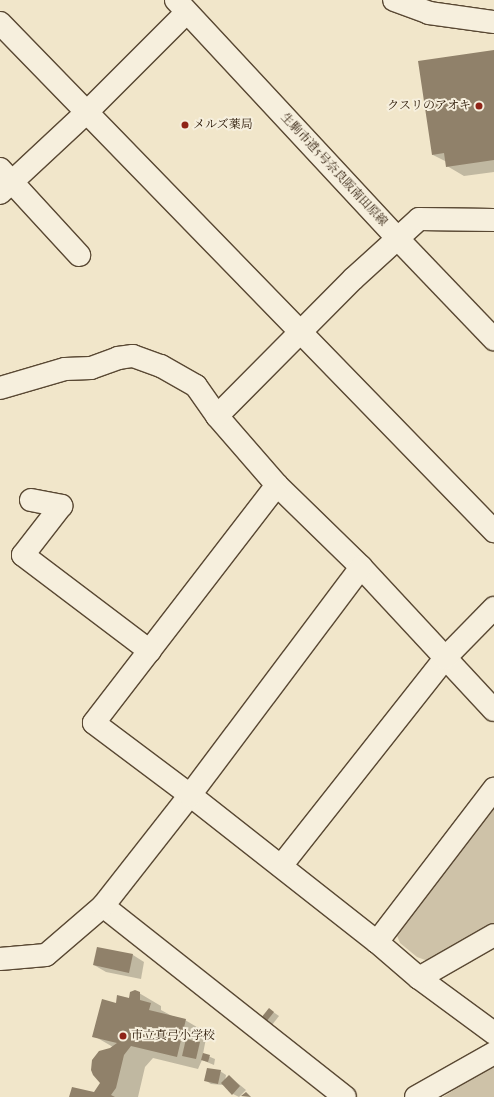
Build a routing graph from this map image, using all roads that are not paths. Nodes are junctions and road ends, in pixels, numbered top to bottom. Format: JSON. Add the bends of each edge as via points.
{"nodes":[{"id":1,"x":394,"y":0,"type":"edge"},
{"id":2,"x":181,"y":7,"type":"edge"},
{"id":3,"x":494,"y":22,"type":"edge"},
{"id":4,"x":0,"y":23,"type":"edge"},
{"id":5,"x":87,"y":112,"type":"junction"},
{"id":6,"x":4,"y":181,"type":"edge"},
{"id":7,"x":494,"y":220,"type":"edge"},
{"id":8,"x":398,"y":239,"type":"junction"},
{"id":9,"x":80,"y":255,"type":"dead end"},
{"id":10,"x":301,"y":333,"type":"junction"},
{"id":11,"x":494,"y":339,"type":"edge"},
{"id":12,"x":0,"y":388,"type":"edge"},
{"id":13,"x":217,"y":416,"type":"junction"},
{"id":14,"x":277,"y":485,"type":"junction"},
{"id":15,"x":32,"y":500,"type":"dead end"},
{"id":16,"x":494,"y":531,"type":"edge"},
{"id":17,"x":361,"y":567,"type":"junction"},
{"id":18,"x":494,"y":608,"type":"edge"},
{"id":19,"x":150,"y":651,"type":"junction"},
{"id":20,"x":445,"y":658,"type":"junction"},
{"id":21,"x":494,"y":710,"type":"edge"},
{"id":22,"x":494,"y":789,"type":"edge"},
{"id":23,"x":190,"y":795,"type":"junction"},
{"id":24,"x":281,"y":866,"type":"junction"},
{"id":25,"x":103,"y":906,"type":"junction"},
{"id":26,"x":494,"y":935,"type":"edge"},
{"id":27,"x":377,"y":942,"type":"junction"},
{"id":28,"x":0,"y":959,"type":"edge"},
{"id":29,"x":419,"y":978,"type":"junction"},
{"id":30,"x":494,"y":1033,"type":"edge"},
{"id":31,"x":494,"y":1053,"type":"edge"},
{"id":32,"x":345,"y":1097,"type":"edge"},
{"id":33,"x":416,"y":1097,"type":"edge"}],
"edges":[{"from":1,"to":3,"type":"street","via":[[429,13]]},
{"from":2,"to":5,"type":"street"},
{"from":2,"to":8,"type":"street","name":"生駒市道5号奈良阪南田原線"},
{"from":4,"to":5,"type":"street"},
{"from":5,"to":6,"type":"street"},
{"from":5,"to":10,"type":"street"},
{"from":6,"to":9,"type":"street"},
{"from":7,"to":8,"type":"street","via":[[419,219]]},
{"from":8,"to":10,"type":"street","via":[[353,279]]},
{"from":8,"to":11,"type":"street","name":"生駒市道5号奈良阪南田原線"},
{"from":10,"to":13,"type":"street"},
{"from":10,"to":16,"type":"street"},
{"from":12,"to":13,"type":"street","via":[[65,369],[91,368],[118,358],[133,356],[161,366],[196,386]]},
{"from":13,"to":14,"type":"street"},
{"from":14,"to":17,"type":"street"},
{"from":14,"to":19,"type":"street"},
{"from":15,"to":19,"type":"street","via":[[60,506],[23,555]]},
{"from":17,"to":20,"type":"street"},
{"from":17,"to":23,"type":"street"},
{"from":18,"to":20,"type":"street"},
{"from":19,"to":23,"type":"street","via":[[94,723]]},
{"from":20,"to":21,"type":"street"},
{"from":20,"to":24,"type":"street"},
{"from":22,"to":27,"type":"street"},
{"from":23,"to":24,"type":"street"},
{"from":23,"to":25,"type":"street"},
{"from":24,"to":27,"type":"street"},
{"from":25,"to":28,"type":"street","via":[[46,955]]},
{"from":25,"to":32,"type":"street"},
{"from":26,"to":29,"type":"street"},
{"from":27,"to":29,"type":"street"},
{"from":29,"to":30,"type":"street"},
{"from":31,"to":33,"type":"street"}]}
